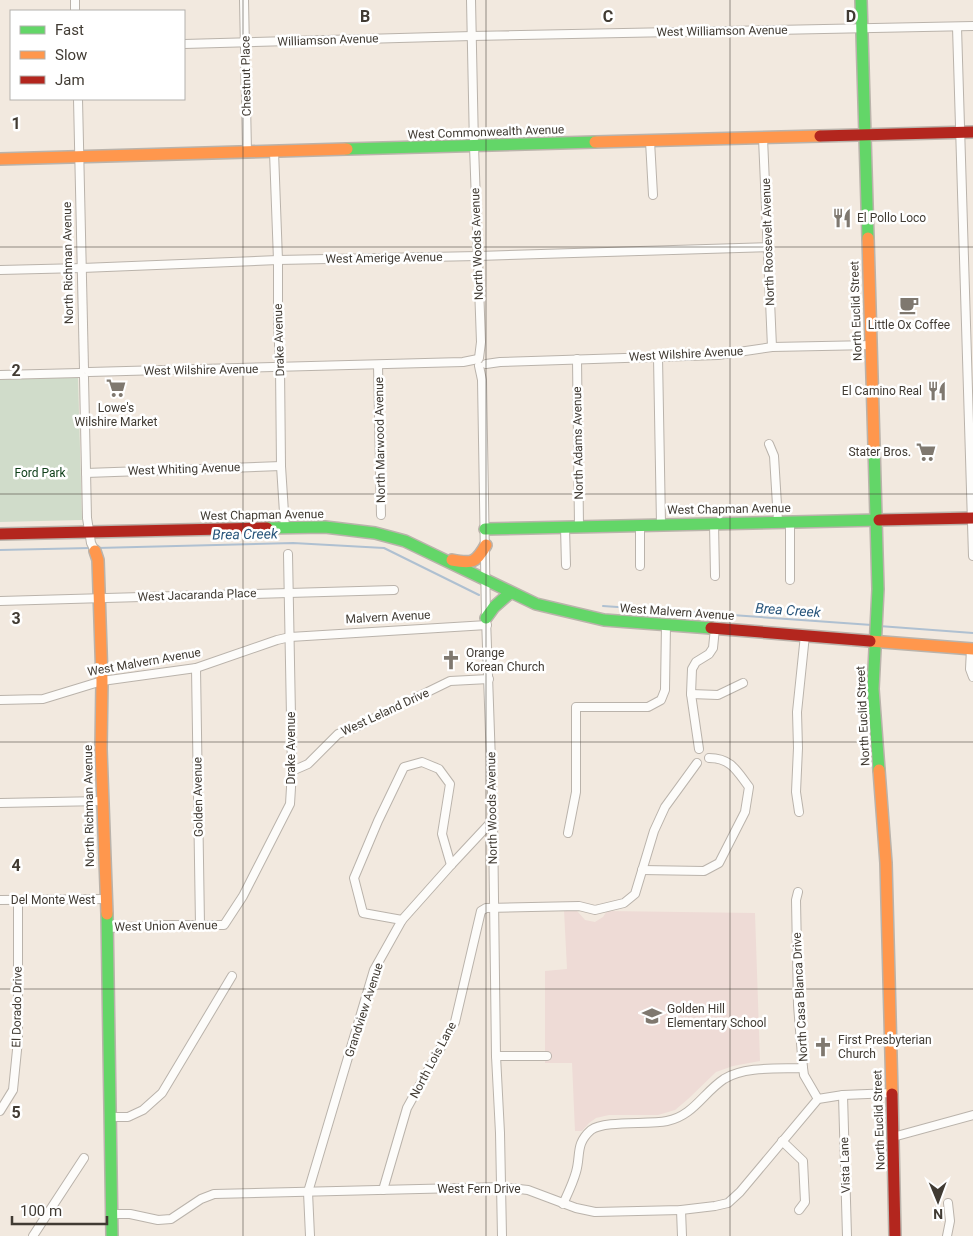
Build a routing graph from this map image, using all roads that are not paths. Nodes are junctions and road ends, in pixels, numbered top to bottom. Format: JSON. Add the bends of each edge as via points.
{"nodes":[{"id":1,"x":244,"y":0,"type":"edge"},
{"id":2,"x":471,"y":0,"type":"edge"},
{"id":3,"x":861,"y":0,"type":"edge"},
{"id":4,"x":973,"y":26,"type":"edge"},
{"id":5,"x":958,"y":27,"type":"junction"},
{"id":6,"x":862,"y":28,"type":"junction"},
{"id":7,"x":472,"y":36,"type":"junction"},
{"id":8,"x":245,"y":42,"type":"junction"},
{"id":9,"x":185,"y":44,"type":"edge"},
{"id":10,"x":78,"y":100,"type":"edge"},
{"id":11,"x":967,"y":133,"type":"edge"},
{"id":12,"x":864,"y":135,"type":"junction"},
{"id":13,"x":763,"y":138,"type":"junction"},
{"id":14,"x":650,"y":141,"type":"junction"},
{"id":15,"x":474,"y":146,"type":"junction"},
{"id":16,"x":247,"y":152,"type":"junction"},
{"id":17,"x":274,"y":152,"type":"junction"},
{"id":18,"x":79,"y":157,"type":"junction"},
{"id":19,"x":0,"y":159,"type":"edge"},
{"id":20,"x":653,"y":195,"type":"dead end"},
{"id":21,"x":973,"y":231,"type":"edge"},
{"id":22,"x":964,"y":232,"type":"junction"},
{"id":23,"x":769,"y":247,"type":"junction"},
{"id":24,"x":478,"y":256,"type":"junction"},
{"id":25,"x":278,"y":260,"type":"junction"},
{"id":26,"x":82,"y":268,"type":"junction"},
{"id":27,"x":0,"y":270,"type":"edge"},
{"id":28,"x":872,"y":344,"type":"junction"},
{"id":29,"x":772,"y":347,"type":"junction"},
{"id":30,"x":658,"y":357,"type":"junction"},
{"id":31,"x":576,"y":360,"type":"junction"},
{"id":32,"x":482,"y":362,"type":"junction"},
{"id":33,"x":378,"y":365,"type":"junction"},
{"id":34,"x":280,"y":368,"type":"junction"},
{"id":35,"x":84,"y":373,"type":"junction"},
{"id":36,"x":0,"y":375,"type":"edge"},
{"id":37,"x":769,"y":444,"type":"dead end"},
{"id":38,"x":281,"y":466,"type":"junction"},
{"id":39,"x":86,"y":473,"type":"junction"},
{"id":40,"x":382,"y":515,"type":"dead end"},
{"id":41,"x":972,"y":518,"type":"edge"},
{"id":42,"x":877,"y":519,"type":"junction"},
{"id":43,"x":784,"y":521,"type":"junction"},
{"id":44,"x":714,"y":523,"type":"junction"},
{"id":45,"x":661,"y":524,"type":"junction"},
{"id":46,"x":640,"y":525,"type":"junction"},
{"id":47,"x":579,"y":526,"type":"junction"},
{"id":48,"x":565,"y":527,"type":"junction"},
{"id":49,"x":284,"y":528,"type":"junction"},
{"id":50,"x":485,"y":529,"type":"junction"},
{"id":51,"x":0,"y":534,"type":"edge"},
{"id":52,"x":92,"y":542,"type":"junction"},
{"id":53,"x":486,"y":545,"type":"junction"},
{"id":54,"x":288,"y":554,"type":"dead end"},
{"id":55,"x":973,"y":556,"type":"edge"},
{"id":56,"x":441,"y":558,"type":"junction"},
{"id":57,"x":566,"y":565,"type":"dead end"},
{"id":58,"x":640,"y":566,"type":"dead end"},
{"id":59,"x":715,"y":576,"type":"dead end"},
{"id":60,"x":790,"y":580,"type":"dead end"},
{"id":61,"x":486,"y":581,"type":"junction"},
{"id":62,"x":394,"y":590,"type":"dead end"},
{"id":63,"x":510,"y":592,"type":"junction"},
{"id":64,"x":289,"y":593,"type":"junction"},
{"id":65,"x":99,"y":598,"type":"junction"},
{"id":66,"x":0,"y":601,"type":"edge"},
{"id":67,"x":487,"y":621,"type":"junction"},
{"id":68,"x":666,"y":624,"type":"junction"},
{"id":69,"x":715,"y":628,"type":"junction"},
{"id":70,"x":805,"y":635,"type":"junction"},
{"id":71,"x":290,"y":637,"type":"junction"},
{"id":72,"x":876,"y":637,"type":"junction"},
{"id":73,"x":972,"y":649,"type":"edge"},
{"id":74,"x":196,"y":668,"type":"junction"},
{"id":75,"x":973,"y":677,"type":"edge"},
{"id":76,"x":102,"y":680,"type":"junction"},
{"id":77,"x":489,"y":680,"type":"junction"},
{"id":78,"x":743,"y":683,"type":"dead end"},
{"id":79,"x":692,"y":694,"type":"junction"},
{"id":80,"x":0,"y":700,"type":"edge"},
{"id":81,"x":699,"y":750,"type":"dead end"},
{"id":82,"x":709,"y":758,"type":"dead end"},
{"id":83,"x":697,"y":763,"type":"dead end"},
{"id":84,"x":292,"y":771,"type":"junction"},
{"id":85,"x":103,"y":801,"type":"junction"},
{"id":86,"x":0,"y":803,"type":"edge"},
{"id":87,"x":799,"y":812,"type":"dead end"},
{"id":88,"x":493,"y":820,"type":"junction"},
{"id":89,"x":568,"y":833,"type":"dead end"},
{"id":90,"x":451,"y":865,"type":"junction"},
{"id":91,"x":642,"y":870,"type":"junction"},
{"id":92,"x":798,"y":892,"type":"dead end"},
{"id":93,"x":106,"y":899,"type":"junction"},
{"id":94,"x":0,"y":900,"type":"edge"},
{"id":95,"x":18,"y":900,"type":"junction"},
{"id":96,"x":494,"y":908,"type":"junction"},
{"id":97,"x":402,"y":920,"type":"junction"},
{"id":98,"x":200,"y":925,"type":"junction"},
{"id":99,"x":224,"y":925,"type":"joint"},
{"id":100,"x":108,"y":928,"type":"junction"},
{"id":101,"x":232,"y":976,"type":"dead end"},
{"id":102,"x":496,"y":1056,"type":"junction"},
{"id":103,"x":547,"y":1056,"type":"dead end"},
{"id":104,"x":803,"y":1068,"type":"junction"},
{"id":105,"x":892,"y":1093,"type":"junction"},
{"id":106,"x":843,"y":1095,"type":"junction"},
{"id":107,"x":818,"y":1099,"type":"junction"},
{"id":108,"x":0,"y":1111,"type":"edge"},
{"id":109,"x":973,"y":1115,"type":"edge"},
{"id":110,"x":111,"y":1117,"type":"junction"},
{"id":111,"x":893,"y":1137,"type":"junction"},
{"id":112,"x":782,"y":1141,"type":"junction"},
{"id":113,"x":84,"y":1158,"type":"dead end"},
{"id":114,"x":502,"y":1187,"type":"junction"},
{"id":115,"x":383,"y":1190,"type":"junction"},
{"id":116,"x":308,"y":1192,"type":"junction"},
{"id":117,"x":948,"y":1203,"type":"dead end"},
{"id":118,"x":563,"y":1204,"type":"junction"},
{"id":119,"x":681,"y":1210,"type":"junction"},
{"id":120,"x":799,"y":1210,"type":"dead end"},
{"id":121,"x":111,"y":1214,"type":"junction"},
{"id":122,"x":33,"y":1236,"type":"edge"},
{"id":123,"x":112,"y":1236,"type":"edge"},
{"id":124,"x":310,"y":1236,"type":"edge"},
{"id":125,"x":502,"y":1236,"type":"edge"},
{"id":126,"x":682,"y":1236,"type":"edge"},
{"id":127,"x":847,"y":1236,"type":"edge"},
{"id":128,"x":895,"y":1236,"type":"edge"},
{"id":129,"x":948,"y":1236,"type":"edge"}],
"edges":[{"from":1,"to":8,"type":"street","name":"Chestnut Place"},
{"from":2,"to":7,"type":"street","name":"North Woods Avenue"},
{"from":3,"to":6,"type":"main road","name":"North Euclid Street"},
{"from":4,"to":5,"type":"street","name":"West Williamson Avenue"},
{"from":5,"to":6,"type":"street","name":"West Williamson Avenue"},
{"from":5,"to":11,"type":"street"},
{"from":6,"to":7,"type":"street","name":"West Williamson Avenue"},
{"from":6,"to":12,"type":"main road","name":"North Euclid Street"},
{"from":7,"to":8,"type":"street","name":"Williamson Avenue"},
{"from":7,"to":15,"type":"street","name":"North Woods Avenue"},
{"from":8,"to":9,"type":"street","name":"Williamson Avenue"},
{"from":8,"to":16,"type":"street","name":"Chestnut Place"},
{"from":10,"to":18,"type":"street","name":"North Richman Avenue"},
{"from":11,"to":12,"type":"main road","name":"West Commonwealth Avenue"},
{"from":11,"to":22,"type":"street"},
{"from":12,"to":13,"type":"main road","name":"West Commonwealth Avenue"},
{"from":12,"to":28,"type":"main road","name":"North Euclid Street"},
{"from":13,"to":14,"type":"main road","name":"West Commonwealth Avenue"},
{"from":13,"to":23,"type":"street","name":"North Roosevelt Avenue"},
{"from":14,"to":15,"type":"main road","name":"West Commonwealth Avenue"},
{"from":14,"to":20,"type":"street"},
{"from":15,"to":17,"type":"main road","name":"West Commonwealth Avenue"},
{"from":15,"to":24,"type":"street","name":"North Woods Avenue"},
{"from":16,"to":17,"type":"main road","name":"West Commonwealth Avenue"},
{"from":16,"to":18,"type":"main road","name":"West Commonwealth Avenue"},
{"from":17,"to":25,"type":"street","name":"Drake Avenue"},
{"from":18,"to":19,"type":"main road","name":"West Commonwealth Avenue"},
{"from":18,"to":26,"type":"street","name":"North Richman Avenue"},
{"from":21,"to":22,"type":"street"},
{"from":22,"to":41,"type":"street"},
{"from":23,"to":24,"type":"street","name":"West Amerige Avenue"},
{"from":23,"to":29,"type":"street","name":"North Roosevelt Avenue"},
{"from":24,"to":25,"type":"street","name":"West Amerige Avenue"},
{"from":24,"to":32,"type":"street","name":"North Woods Avenue"},
{"from":25,"to":26,"type":"street","name":"West Amerige Avenue"},
{"from":25,"to":34,"type":"street","name":"Drake Avenue"},
{"from":26,"to":27,"type":"street","name":"West Amerige Avenue"},
{"from":26,"to":35,"type":"street","name":"North Richman Avenue"},
{"from":28,"to":29,"type":"street","name":"West Wilshire Avenue"},
{"from":28,"to":42,"type":"main road","name":"North Euclid Street"},
{"from":29,"to":30,"type":"street","name":"West Wilshire Avenue","via":[[718,355]]},
{"from":30,"to":31,"type":"street","name":"West Wilshire Avenue"},
{"from":30,"to":45,"type":"street"},
{"from":31,"to":32,"type":"street","name":"West Wilshire Avenue"},
{"from":31,"to":47,"type":"street","name":"North Adams Avenue"},
{"from":32,"to":33,"type":"street","name":"West Wilshire Avenue"},
{"from":32,"to":50,"type":"street","name":"North Woods Avenue"},
{"from":33,"to":34,"type":"street","name":"West Wilshire Avenue"},
{"from":33,"to":40,"type":"street","name":"North Marwood Avenue"},
{"from":34,"to":35,"type":"street","name":"West Wilshire Avenue"},
{"from":34,"to":38,"type":"street","name":"Drake Avenue"},
{"from":35,"to":36,"type":"street","name":"West Wilshire Avenue"},
{"from":35,"to":39,"type":"street","name":"North Richman Avenue"},
{"from":37,"to":43,"type":"street","via":[[774,456]]},
{"from":38,"to":39,"type":"street","name":"West Whiting Avenue"},
{"from":38,"to":49,"type":"street","name":"Drake Avenue"},
{"from":39,"to":52,"type":"street","name":"North Richman Avenue","via":[[87,518]]},
{"from":41,"to":42,"type":"main road","name":"West Chapman Avenue"},
{"from":41,"to":55,"type":"street"},
{"from":42,"to":43,"type":"main road","name":"West Chapman Avenue"},
{"from":42,"to":72,"type":"main road","name":"North Euclid Street"},
{"from":43,"to":44,"type":"main road","name":"West Chapman Avenue"},
{"from":43,"to":60,"type":"street"},
{"from":44,"to":45,"type":"main road","name":"West Chapman Avenue"},
{"from":44,"to":59,"type":"street"},
{"from":45,"to":46,"type":"main road","name":"West Chapman Avenue"},
{"from":46,"to":47,"type":"main road","name":"West Chapman Avenue"},
{"from":46,"to":58,"type":"street"},
{"from":47,"to":48,"type":"main road","name":"West Chapman Avenue"},
{"from":48,"to":50,"type":"main road","name":"West Chapman Avenue"},
{"from":48,"to":57,"type":"street"},
{"from":49,"to":52,"type":"main road","name":"West Chapman Avenue"},
{"from":49,"to":56,"type":"main road","name":"West Chapman Avenue","via":[[325,527],[375,533],[405,541]]},
{"from":50,"to":53,"type":"street","name":"North Woods Avenue"},
{"from":51,"to":52,"type":"main road","name":"West Chapman Avenue"},
{"from":52,"to":65,"type":"main road","name":"North Richman Avenue","via":[[98,560]]},
{"from":53,"to":56,"type":"main road","via":[[474,562]]},
{"from":53,"to":61,"type":"street","name":"North Woods Avenue"},
{"from":54,"to":64,"type":"street","name":"Drake Avenue"},
{"from":56,"to":61,"type":"main road","name":"West Chapman Avenue"},
{"from":61,"to":63,"type":"main road","name":"West Chapman Avenue"},
{"from":61,"to":67,"type":"street","name":"North Woods Avenue"},
{"from":62,"to":64,"type":"street","name":"West Jacaranda Place"},
{"from":63,"to":67,"type":"main road","via":[[499,601]]},
{"from":63,"to":68,"type":"main road","name":"West Malvern Avenue","via":[[536,604],[588,617]]},
{"from":64,"to":65,"type":"street","name":"West Jacaranda Place"},
{"from":64,"to":71,"type":"street","name":"Drake Avenue"},
{"from":65,"to":66,"type":"street","name":"West Jacaranda Place"},
{"from":65,"to":76,"type":"main road","name":"North Richman Avenue"},
{"from":67,"to":71,"type":"street","name":"Malvern Avenue"},
{"from":67,"to":77,"type":"street","name":"North Woods Avenue"},
{"from":68,"to":69,"type":"main road","name":"West Malvern Avenue"},
{"from":68,"to":89,"type":"street","via":[[665,690],[661,700],[648,707],[576,707],[576,792]]},
{"from":69,"to":70,"type":"main road","name":"West Malvern Avenue"},
{"from":69,"to":79,"type":"street","via":[[713,648],[692,669]]},
{"from":70,"to":72,"type":"main road","name":"West Malvern Avenue"},
{"from":70,"to":87,"type":"street","via":[[797,712],[796,792]]},
{"from":71,"to":74,"type":"street","name":"West Malvern Avenue"},
{"from":71,"to":84,"type":"street","name":"Drake Avenue"},
{"from":72,"to":73,"type":"main road"},
{"from":72,"to":105,"type":"main road","name":"North Euclid Street","via":[[873,689],[886,863]]},
{"from":73,"to":75,"type":"street","via":[[970,669]]},
{"from":74,"to":76,"type":"street","name":"West Malvern Avenue"},
{"from":74,"to":98,"type":"street","name":"Golden Avenue"},
{"from":76,"to":80,"type":"street","name":"West Malvern Avenue","via":[[43,699]]},
{"from":76,"to":85,"type":"main road","name":"North Richman Avenue"},
{"from":77,"to":84,"type":"street","name":"West Leland Drive","via":[[442,685],[338,734],[308,764]]},
{"from":77,"to":88,"type":"street","name":"North Woods Avenue"},
{"from":78,"to":79,"type":"street","via":[[718,695]]},
{"from":79,"to":81,"type":"street"},
{"from":82,"to":91,"type":"street","via":[[732,764],[749,787],[745,812],[719,864],[704,871]]},
{"from":83,"to":91,"type":"street","via":[[664,807]]},
{"from":84,"to":99,"type":"street","name":"Drake Avenue","via":[[290,804],[243,896]]},
{"from":85,"to":86,"type":"street"},
{"from":85,"to":93,"type":"main road","name":"North Richman Avenue"},
{"from":88,"to":90,"type":"street","name":"Grandview Avenue"},
{"from":88,"to":96,"type":"street","name":"North Woods Avenue"},
{"from":90,"to":97,"type":"street","name":"Grandview Avenue"},
{"from":90,"to":97,"type":"street","via":[[442,834],[450,784],[439,769],[422,762],[404,767],[354,878],[363,914]]},
{"from":91,"to":96,"type":"street","via":[[635,894],[624,903],[595,910],[579,906]]},
{"from":92,"to":104,"type":"street","name":"North Casa Blanca Drive","via":[[798,1005]]},
{"from":93,"to":95,"type":"street","name":"Del Monte West"},
{"from":93,"to":100,"type":"main road","name":"North Richman Avenue"},
{"from":94,"to":95,"type":"street","name":"Del Monte West"},
{"from":95,"to":108,"type":"street","name":"El Dorado Drive","via":[[18,1040],[13,1090]]},
{"from":96,"to":102,"type":"street","name":"North Woods Avenue"},
{"from":96,"to":115,"type":"street","name":"North Lois Lane","via":[[486,908],[482,912],[455,1022],[407,1108]]},
{"from":97,"to":116,"type":"street","name":"Grandview Avenue","via":[[374,970]]},
{"from":98,"to":99,"type":"street","name":"West Union Avenue"},
{"from":98,"to":100,"type":"street","name":"West Union Avenue"},
{"from":100,"to":110,"type":"main road","name":"North Richman Avenue"},
{"from":101,"to":110,"type":"street","via":[[162,1093],[128,1117]]},
{"from":102,"to":103,"type":"street"},
{"from":102,"to":114,"type":"street","name":"North Woods Avenue"},
{"from":104,"to":107,"type":"street","name":"North Casa Blanca Drive"},
{"from":104,"to":118,"type":"street","via":[[750,1070],[734,1074],[677,1119],[608,1124],[591,1130],[581,1142],[577,1169]]},
{"from":105,"to":106,"type":"street"},
{"from":105,"to":111,"type":"main road","name":"North Euclid Street"},
{"from":106,"to":107,"type":"street"},
{"from":106,"to":127,"type":"street","name":"Vista Lane"},
{"from":107,"to":112,"type":"street","name":"West Fern Drive"},
{"from":109,"to":111,"type":"street"},
{"from":110,"to":121,"type":"main road","name":"North Richman Avenue"},
{"from":111,"to":128,"type":"main road","name":"North Euclid Street"},
{"from":112,"to":119,"type":"street","name":"West Fern Drive","via":[[728,1202]]},
{"from":112,"to":120,"type":"street","via":[[802,1162],[804,1202]]},
{"from":113,"to":122,"type":"street"},
{"from":114,"to":115,"type":"street","name":"West Fern Drive"},
{"from":114,"to":118,"type":"street","name":"West Fern Drive","via":[[528,1190]]},
{"from":114,"to":125,"type":"street","name":"North Woods Avenue"},
{"from":115,"to":116,"type":"street","name":"West Fern Drive"},
{"from":116,"to":121,"type":"street","name":"West Fern Drive","via":[[214,1194],[171,1219]]},
{"from":116,"to":124,"type":"street","name":"Grandview Avenue"},
{"from":117,"to":129,"type":"street"},
{"from":118,"to":119,"type":"street","name":"West Fern Drive","via":[[595,1212]]},
{"from":119,"to":126,"type":"street"},
{"from":121,"to":123,"type":"main road","name":"North Richman Avenue"}]}
